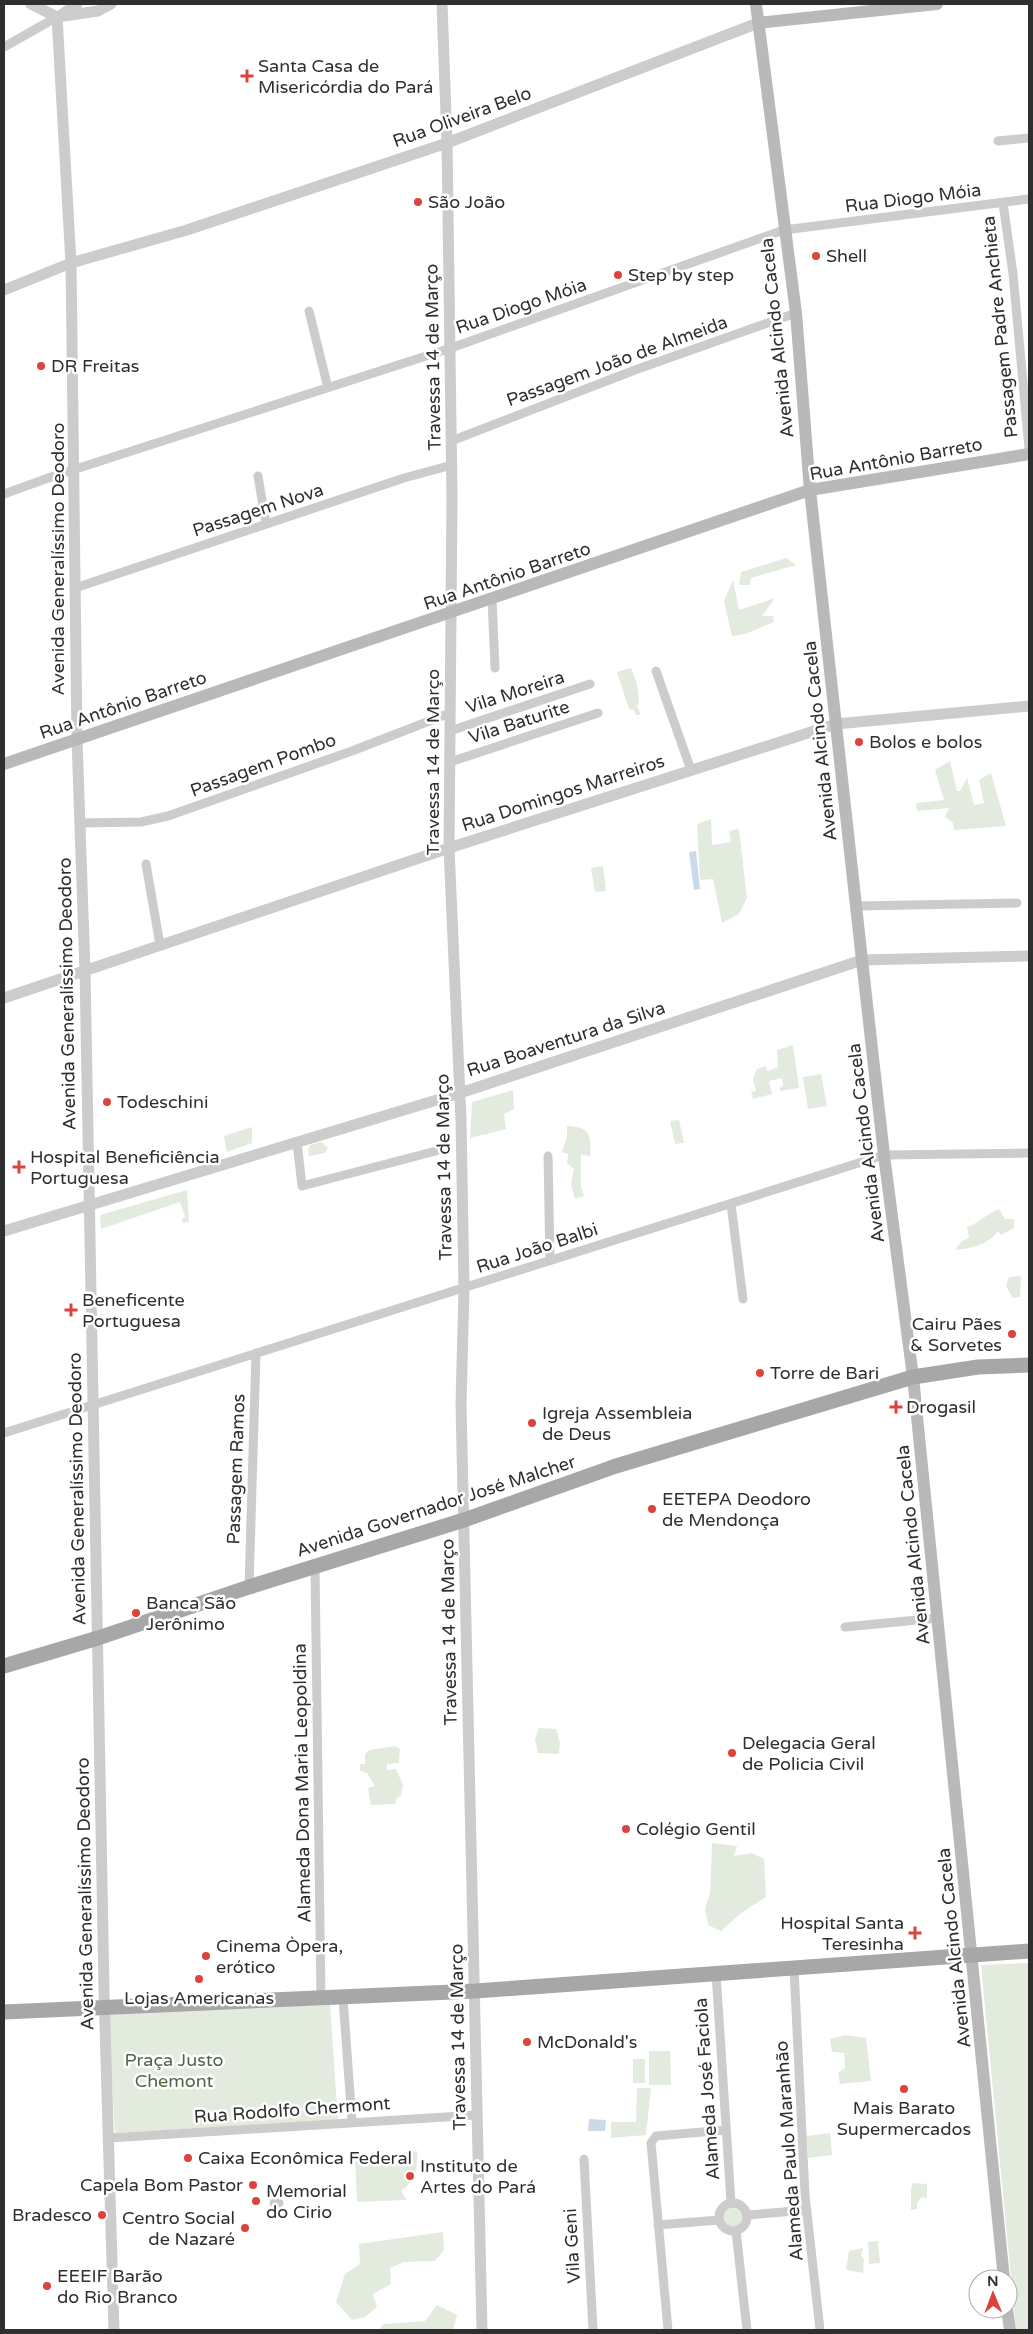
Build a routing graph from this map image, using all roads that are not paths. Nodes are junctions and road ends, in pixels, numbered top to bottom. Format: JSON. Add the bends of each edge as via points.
{"nodes":[{"id":1,"x":31,"y":4,"type":"edge"},
{"id":2,"x":77,"y":4,"type":"edge"},
{"id":3,"x":111,"y":4,"type":"edge"},
{"id":4,"x":442,"y":4,"type":"edge"},
{"id":5,"x":756,"y":4,"type":"edge"},
{"id":6,"x":932,"y":4,"type":"edge"},
{"id":7,"x":57,"y":17,"type":"junction"},
{"id":8,"x":758,"y":22,"type":"junction"},
{"id":9,"x":4,"y":47,"type":"edge"},
{"id":10,"x":1029,"y":138,"type":"edge"},
{"id":11,"x":998,"y":141,"type":"dead end"},
{"id":12,"x":447,"y":143,"type":"junction"},
{"id":13,"x":1029,"y":199,"type":"edge"},
{"id":14,"x":1003,"y":203,"type":"junction"},
{"id":15,"x":784,"y":230,"type":"junction"},
{"id":16,"x":71,"y":263,"type":"junction"},
{"id":17,"x":4,"y":290,"type":"edge"},
{"id":18,"x":309,"y":311,"type":"dead end"},
{"id":19,"x":796,"y":313,"type":"junction"},
{"id":20,"x":451,"y":348,"type":"junction"},
{"id":21,"x":328,"y":388,"type":"junction"},
{"id":22,"x":451,"y":441,"type":"junction"},
{"id":23,"x":1029,"y":448,"type":"edge"},
{"id":24,"x":1029,"y":454,"type":"edge"},
{"id":25,"x":452,"y":465,"type":"junction"},
{"id":26,"x":74,"y":470,"type":"junction"},
{"id":27,"x":258,"y":476,"type":"dead end"},
{"id":28,"x":810,"y":490,"type":"junction"},
{"id":29,"x":4,"y":494,"type":"edge"},
{"id":30,"x":266,"y":524,"type":"junction"},
{"id":31,"x":75,"y":588,"type":"junction"},
{"id":32,"x":492,"y":599,"type":"junction"},
{"id":33,"x":451,"y":614,"type":"junction"},
{"id":34,"x":495,"y":668,"type":"dead end"},
{"id":35,"x":656,"y":671,"type":"dead end"},
{"id":36,"x":590,"y":684,"type":"dead end"},
{"id":37,"x":1029,"y":706,"type":"edge"},
{"id":38,"x":450,"y":713,"type":"junction"},
{"id":39,"x":598,"y":713,"type":"dead end"},
{"id":40,"x":836,"y":724,"type":"junction"},
{"id":41,"x":450,"y":731,"type":"junction"},
{"id":42,"x":77,"y":739,"type":"junction"},
{"id":43,"x":450,"y":762,"type":"junction"},
{"id":44,"x":4,"y":764,"type":"edge"},
{"id":45,"x":691,"y":770,"type":"junction"},
{"id":46,"x":81,"y":823,"type":"junction"},
{"id":47,"x":449,"y":848,"type":"junction"},
{"id":48,"x":146,"y":864,"type":"dead end"},
{"id":49,"x":1017,"y":903,"type":"dead end"},
{"id":50,"x":856,"y":906,"type":"junction"},
{"id":51,"x":160,"y":945,"type":"junction"},
{"id":52,"x":1029,"y":956,"type":"edge"},
{"id":53,"x":862,"y":960,"type":"junction"},
{"id":54,"x":85,"y":971,"type":"junction"},
{"id":55,"x":4,"y":998,"type":"edge"},
{"id":56,"x":460,"y":1093,"type":"junction"},
{"id":57,"x":297,"y":1142,"type":"junction"},
{"id":58,"x":436,"y":1151,"type":"dead end"},
{"id":59,"x":1029,"y":1153,"type":"edge"},
{"id":60,"x":884,"y":1155,"type":"junction"},
{"id":61,"x":548,"y":1156,"type":"dead end"},
{"id":62,"x":731,"y":1204,"type":"junction"},
{"id":63,"x":88,"y":1205,"type":"junction"},
{"id":64,"x":4,"y":1231,"type":"edge"},
{"id":65,"x":550,"y":1261,"type":"junction"},
{"id":66,"x":464,"y":1289,"type":"junction"},
{"id":67,"x":742,"y":1299,"type":"dead end"},
{"id":68,"x":256,"y":1353,"type":"junction"},
{"id":69,"x":1029,"y":1365,"type":"edge"},
{"id":70,"x":913,"y":1377,"type":"junction"},
{"id":71,"x":93,"y":1405,"type":"junction"},
{"id":72,"x":4,"y":1433,"type":"edge"},
{"id":73,"x":464,"y":1520,"type":"junction"},
{"id":74,"x":315,"y":1567,"type":"junction"},
{"id":75,"x":249,"y":1587,"type":"junction"},
{"id":76,"x":938,"y":1618,"type":"junction"},
{"id":77,"x":845,"y":1627,"type":"dead end"},
{"id":78,"x":98,"y":1638,"type":"junction"},
{"id":79,"x":4,"y":1666,"type":"edge"},
{"id":80,"x":1029,"y":1951,"type":"edge"},
{"id":81,"x":972,"y":1956,"type":"junction"},
{"id":82,"x":794,"y":1968,"type":"junction"},
{"id":83,"x":716,"y":1974,"type":"junction"},
{"id":84,"x":475,"y":1991,"type":"junction"},
{"id":85,"x":321,"y":1998,"type":"junction"},
{"id":86,"x":343,"y":1998,"type":"junction"},
{"id":87,"x":104,"y":2009,"type":"junction"},
{"id":88,"x":4,"y":2012,"type":"edge"},
{"id":89,"x":477,"y":2115,"type":"junction"},
{"id":90,"x":352,"y":2121,"type":"junction"},
{"id":91,"x":726,"y":2130,"type":"junction"},
{"id":92,"x":109,"y":2138,"type":"junction"},
{"id":93,"x":584,"y":2160,"type":"dead end"},
{"id":94,"x":731,"y":2202,"type":"junction"},
{"id":95,"x":807,"y":2210,"type":"junction"},
{"id":96,"x":748,"y":2215,"type":"junction"},
{"id":97,"x":719,"y":2220,"type":"junction"},
{"id":98,"x":658,"y":2225,"type":"junction"},
{"id":99,"x":736,"y":2231,"type":"junction"},
{"id":100,"x":1003,"y":2269,"type":"edge"},
{"id":101,"x":114,"y":2330,"type":"edge"},
{"id":102,"x":482,"y":2330,"type":"edge"},
{"id":103,"x":593,"y":2330,"type":"edge"},
{"id":104,"x":668,"y":2330,"type":"edge"},
{"id":105,"x":747,"y":2330,"type":"edge"},
{"id":106,"x":820,"y":2330,"type":"edge"}],
"edges":[{"from":1,"to":7,"type":"street"},
{"from":2,"to":7,"type":"street"},
{"from":3,"to":7,"type":"street","via":[[98,11]]},
{"from":4,"to":12,"type":"street","name":"Travessa 14 de Março"},
{"from":5,"to":8,"type":"main road","name":"Avenida Alcindo Cacela"},
{"from":6,"to":8,"type":"main road","name":"Rua Oliveira Belo"},
{"from":7,"to":9,"type":"street"},
{"from":7,"to":16,"type":"street","name":"Avenida Generalíssimo Deodoro"},
{"from":8,"to":12,"type":"street","name":"Rua Oliveira Belo"},
{"from":8,"to":15,"type":"main road","name":"Avenida Alcindo Cacela"},
{"from":10,"to":11,"type":"street"},
{"from":12,"to":16,"type":"street","name":"Rua Oliveira Belo","via":[[187,230]]},
{"from":12,"to":20,"type":"street","name":"Travessa 14 de Março"},
{"from":13,"to":14,"type":"street","name":"Rua Diogo Móia"},
{"from":14,"to":15,"type":"street","name":"Rua Diogo Móia"},
{"from":14,"to":23,"type":"street","name":"Passagem Padre Anchieta"},
{"from":15,"to":19,"type":"main road","name":"Avenida Alcindo Cacela"},
{"from":15,"to":20,"type":"street","name":"Rua Diogo Móia"},
{"from":16,"to":17,"type":"street","name":"Rua Oliveira Belo"},
{"from":16,"to":26,"type":"street","name":"Avenida Generalíssimo Deodoro"},
{"from":18,"to":21,"type":"street"},
{"from":19,"to":22,"type":"street","name":"Passagem João de Almeida","via":[[635,370]]},
{"from":19,"to":28,"type":"main road","name":"Avenida Alcindo Cacela"},
{"from":20,"to":21,"type":"street","name":"Rua Diogo Móia"},
{"from":20,"to":22,"type":"street","name":"Travessa 14 de Março"},
{"from":21,"to":26,"type":"street","name":"Rua Diogo Móia"},
{"from":22,"to":25,"type":"street","name":"Travessa 14 de Março"},
{"from":24,"to":28,"type":"main road","name":"Rua Antônio Barreto"},
{"from":25,"to":30,"type":"street","name":"Passagem Nova"},
{"from":25,"to":33,"type":"street","name":"Travessa 14 de Março"},
{"from":26,"to":29,"type":"street","name":"Rua Diogo Móia"},
{"from":26,"to":31,"type":"street","name":"Avenida Generalíssimo Deodoro"},
{"from":27,"to":30,"type":"street"},
{"from":28,"to":32,"type":"main road","name":"Rua Antônio Barreto"},
{"from":28,"to":40,"type":"main road","name":"Avenida Alcindo Cacela"},
{"from":30,"to":31,"type":"street","name":"Passagem Nova"},
{"from":31,"to":42,"type":"street","name":"Avenida Generalíssimo Deodoro"},
{"from":32,"to":33,"type":"main road","name":"Rua Antônio Barreto"},
{"from":32,"to":34,"type":"street"},
{"from":33,"to":38,"type":"street","name":"Travessa 14 de Março"},
{"from":33,"to":42,"type":"main road","name":"Rua Antônio Barreto"},
{"from":35,"to":45,"type":"street"},
{"from":36,"to":41,"type":"street","name":"Vila Moreira"},
{"from":37,"to":40,"type":"street","name":"Rua Domingos Marreiros"},
{"from":38,"to":41,"type":"street","name":"Travessa 14 de Março"},
{"from":38,"to":46,"type":"street","name":"Passagem Pombo","via":[[168,816],[141,822]]},
{"from":39,"to":43,"type":"street","name":"Vila Baturite"},
{"from":40,"to":45,"type":"street","name":"Rua Domingos Marreiros"},
{"from":40,"to":50,"type":"main road","name":"Avenida Alcindo Cacela"},
{"from":41,"to":43,"type":"street","name":"Travessa 14 de Março"},
{"from":42,"to":44,"type":"main road","name":"Rua Antônio Barreto"},
{"from":42,"to":46,"type":"street","name":"Avenida Generalíssimo Deodoro"},
{"from":43,"to":47,"type":"street","name":"Travessa 14 de Março"},
{"from":45,"to":47,"type":"street","name":"Rua Domingos Marreiros"},
{"from":46,"to":54,"type":"street","name":"Avenida Generalíssimo Deodoro"},
{"from":47,"to":51,"type":"street","name":"Rua Domingos Marreiros"},
{"from":47,"to":56,"type":"street","name":"Travessa 14 de Março"},
{"from":48,"to":51,"type":"street"},
{"from":49,"to":50,"type":"street"},
{"from":50,"to":53,"type":"main road","name":"Avenida Alcindo Cacela"},
{"from":51,"to":54,"type":"street","name":"Rua Domingos Marreiros"},
{"from":52,"to":53,"type":"street","name":"Rua Boaventura da Silva"},
{"from":53,"to":56,"type":"street","name":"Rua Boaventura da Silva"},
{"from":53,"to":60,"type":"main road","name":"Avenida Alcindo Cacela"},
{"from":54,"to":55,"type":"street","name":"Rua Domingos Marreiros"},
{"from":54,"to":63,"type":"street","name":"Avenida Generalíssimo Deodoro"},
{"from":56,"to":57,"type":"street","name":"Rua Boaventura da Silva"},
{"from":56,"to":66,"type":"street","name":"Travessa 14 de Março"},
{"from":57,"to":58,"type":"street","via":[[302,1186]]},
{"from":57,"to":63,"type":"street","name":"Rua Boaventura da Silva"},
{"from":59,"to":60,"type":"street","name":"Rua João Balbi"},
{"from":60,"to":62,"type":"street","name":"Rua João Balbi"},
{"from":60,"to":70,"type":"main road","name":"Avenida Alcindo Cacela"},
{"from":61,"to":65,"type":"street"},
{"from":62,"to":65,"type":"street","name":"Rua João Balbi"},
{"from":62,"to":67,"type":"street"},
{"from":63,"to":64,"type":"street","name":"Rua Boaventura da Silva"},
{"from":63,"to":71,"type":"street","name":"Avenida Generalíssimo Deodoro"},
{"from":65,"to":66,"type":"street","name":"Rua João Balbi"},
{"from":66,"to":68,"type":"street","name":"Rua João Balbi"},
{"from":66,"to":73,"type":"street","name":"Travessa 14 de Março","via":[[461,1404]]},
{"from":68,"to":71,"type":"street","name":"Rua João Balbi"},
{"from":68,"to":75,"type":"street","name":"Passagem Ramos"},
{"from":69,"to":70,"type":"main road","name":"Avenida Governador José Malcher","via":[[978,1367]]},
{"from":70,"to":73,"type":"main road","name":"Avenida Governador José Malcher","via":[[616,1466]]},
{"from":70,"to":76,"type":"main road","name":"Avenida Alcindo Cacela"},
{"from":71,"to":72,"type":"street","name":"Rua João Balbi"},
{"from":71,"to":78,"type":"street","name":"Avenida Generalíssimo Deodoro"},
{"from":73,"to":74,"type":"main road","name":"Avenida Governador José Malcher"},
{"from":73,"to":84,"type":"street","name":"Travessa 14 de Março"},
{"from":74,"to":75,"type":"main road","name":"Avenida Governador José Malcher"},
{"from":74,"to":85,"type":"street","name":"Alameda Dona Maria Leopoldina"},
{"from":75,"to":78,"type":"main road","name":"Avenida Governador José Malcher"},
{"from":76,"to":77,"type":"street"},
{"from":76,"to":81,"type":"main road","name":"Avenida Alcindo Cacela"},
{"from":78,"to":79,"type":"main road","name":"Avenida Governador José Malcher"},
{"from":78,"to":87,"type":"street","name":"Avenida Generalíssimo Deodoro"},
{"from":80,"to":81,"type":"main road"},
{"from":81,"to":82,"type":"main road"},
{"from":81,"to":100,"type":"main road","name":"Avenida Alcindo Cacela"},
{"from":82,"to":83,"type":"main road"},
{"from":82,"to":95,"type":"street","name":"Alameda Paulo Maranhão"},
{"from":83,"to":84,"type":"main road"},
{"from":83,"to":91,"type":"street","name":"Alameda José Faciola"},
{"from":84,"to":86,"type":"main road"},
{"from":84,"to":89,"type":"street","name":"Travessa 14 de Março"},
{"from":85,"to":86,"type":"main road"},
{"from":85,"to":87,"type":"main road"},
{"from":86,"to":90,"type":"street"},
{"from":87,"to":88,"type":"main road"},
{"from":87,"to":92,"type":"street","name":"Avenida Generalíssimo Deodoro"},
{"from":89,"to":90,"type":"street","name":"Rua Rodolfo Chermont"},
{"from":89,"to":102,"type":"street","name":"Travessa 14 de Março"},
{"from":90,"to":92,"type":"street","name":"Rua Rodolfo Chermont"},
{"from":91,"to":94,"type":"street","name":"Alameda José Faciola"},
{"from":91,"to":98,"type":"street","via":[[663,2135],[652,2140]]},
{"from":92,"to":101,"type":"street","name":"Avenida Generalíssimo Deodoro"},
{"from":93,"to":103,"type":"street","name":"Vila Geni"},
{"from":94,"to":96,"type":"street","via":[[739,2203]]},
{"from":94,"to":97,"type":"street","via":[[724,2205]]},
{"from":95,"to":96,"type":"street"},
{"from":95,"to":106,"type":"street","name":"Alameda Paulo Maranhão"},
{"from":96,"to":99,"type":"street","via":[[743,2228]]},
{"from":97,"to":98,"type":"street"},
{"from":97,"to":99,"type":"street","via":[[728,2231]]},
{"from":98,"to":104,"type":"street"},
{"from":99,"to":105,"type":"street"}]}
